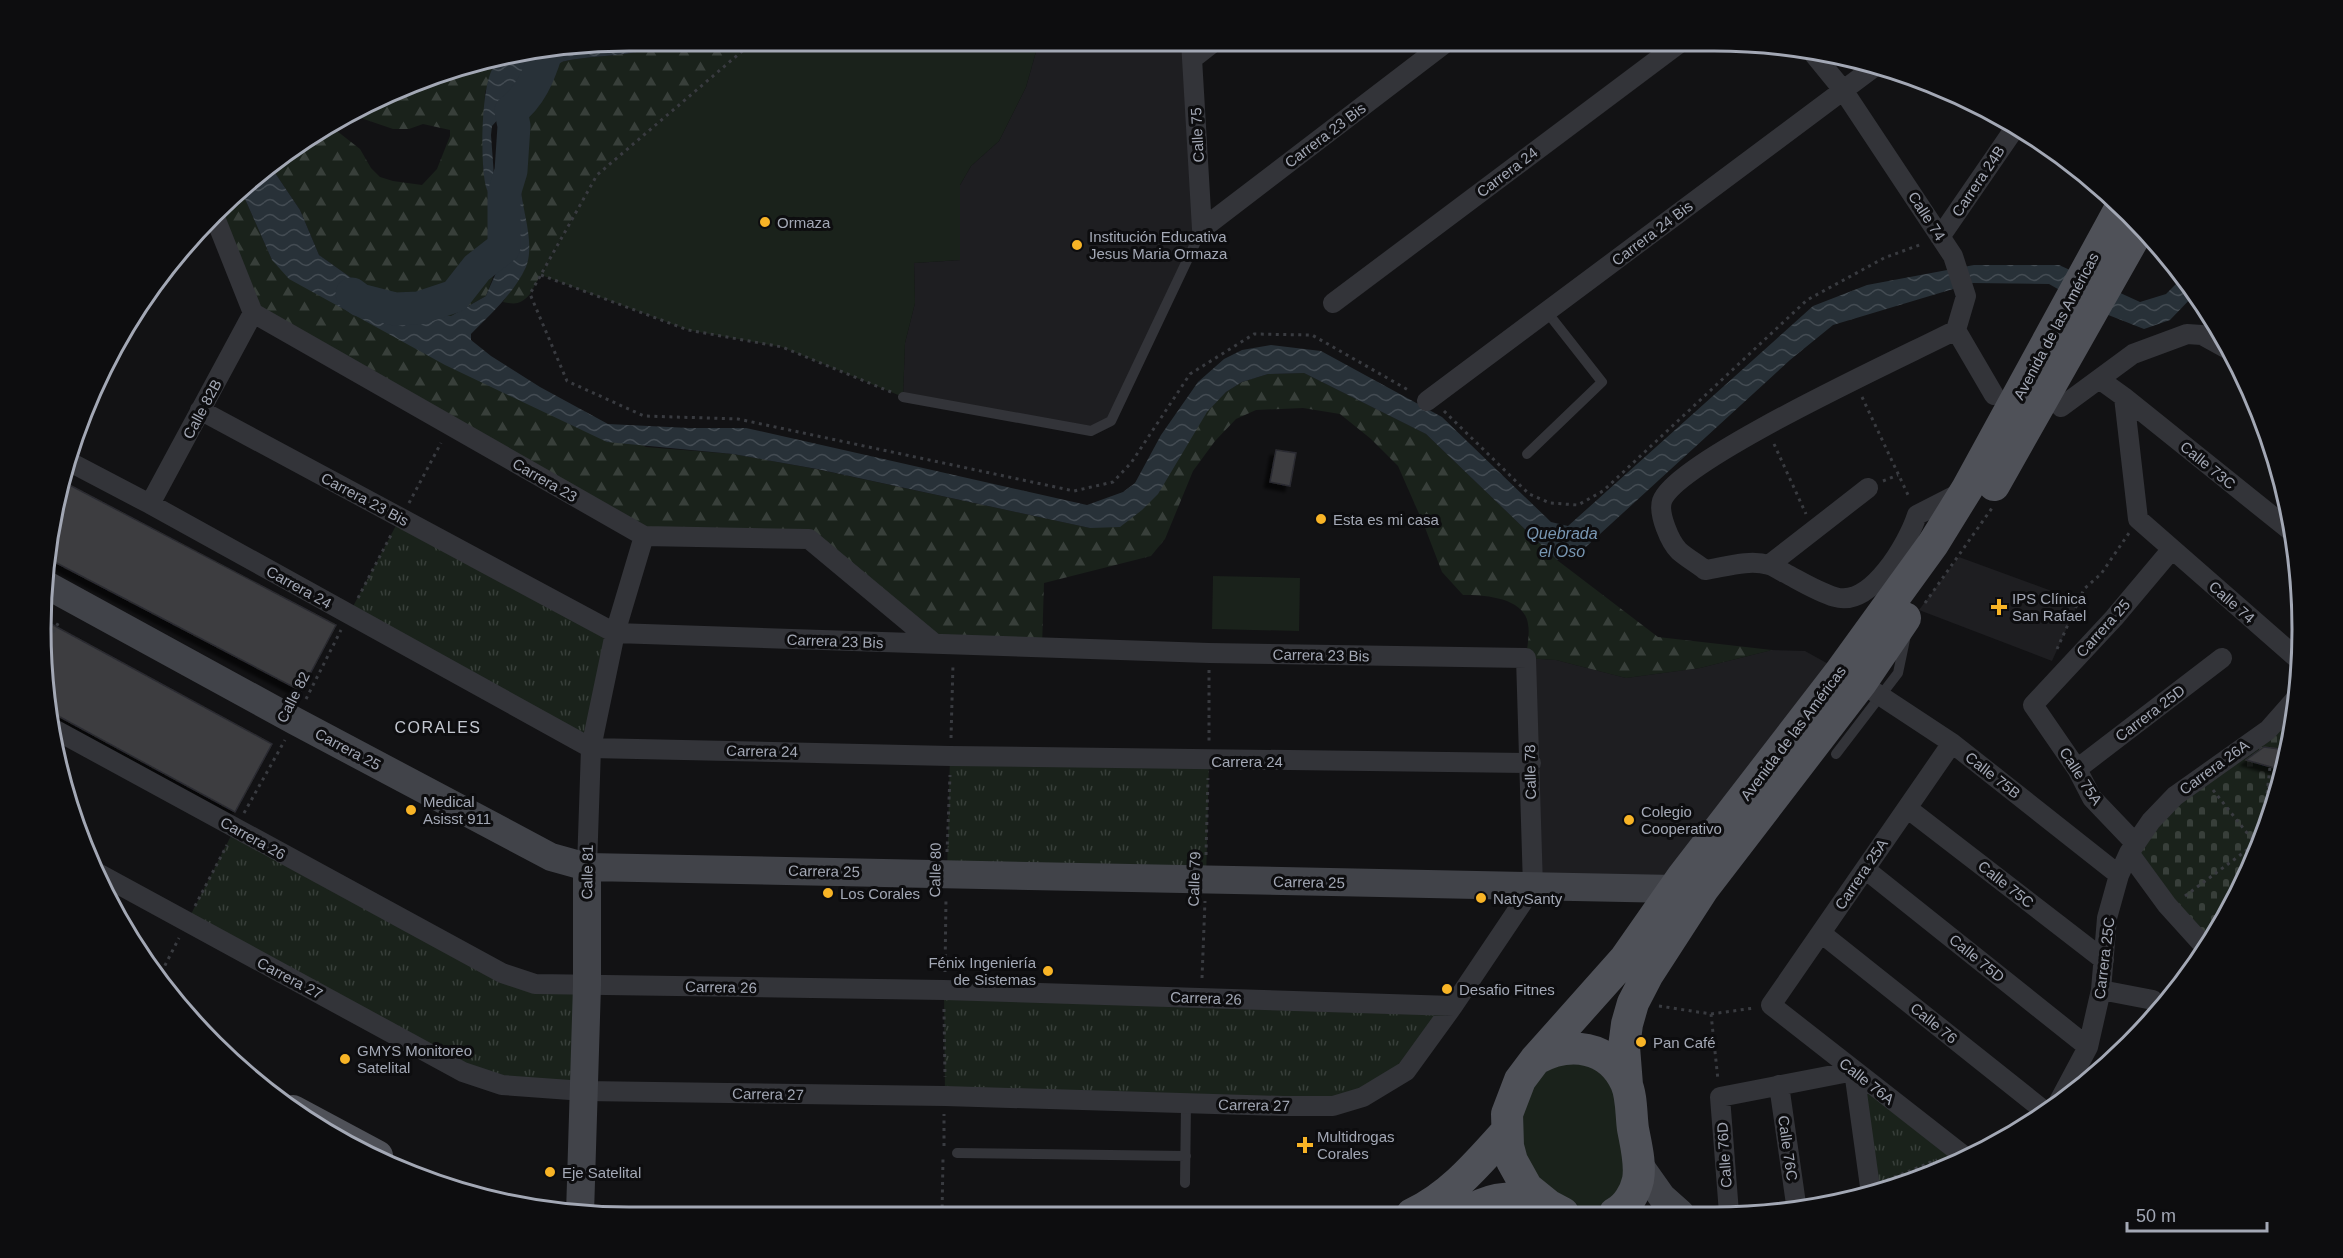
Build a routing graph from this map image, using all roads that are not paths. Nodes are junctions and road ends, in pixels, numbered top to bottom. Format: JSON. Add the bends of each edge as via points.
{"nodes":[{"id":1,"x":1191,"y":51,"type":"edge"},
{"id":2,"x":1435,"y":51,"type":"edge"},
{"id":3,"x":1669,"y":51,"type":"edge"},
{"id":4,"x":1819,"y":61,"type":"edge"},
{"id":5,"x":1867,"y":72,"type":"edge"},
{"id":6,"x":1843,"y":90,"type":"junction"},
{"id":7,"x":2011,"y":133,"type":"edge"},
{"id":8,"x":2119,"y":216,"type":"edge"},
{"id":9,"x":217,"y":223,"type":"edge"},
{"id":10,"x":1202,"y":229,"type":"junction"},
{"id":11,"x":2134,"y":232,"type":"edge"},
{"id":12,"x":1940,"y":237,"type":"junction"},
{"id":13,"x":2107,"y":259,"type":"junction"},
{"id":14,"x":1333,"y":303,"type":"dead end"},
{"id":15,"x":1547,"y":312,"type":"junction"},
{"id":16,"x":253,"y":313,"type":"junction"},
{"id":17,"x":2068,"y":328,"type":"junction"},
{"id":18,"x":1956,"y":330,"type":"junction"},
{"id":19,"x":2215,"y":341,"type":"edge"},
{"id":20,"x":2099,"y":379,"type":"junction"},
{"id":21,"x":1994,"y":395,"type":"dead end"},
{"id":22,"x":903,"y":397,"type":"road end"},
{"id":23,"x":2124,"y":397,"type":"junction"},
{"id":24,"x":1427,"y":401,"type":"road end"},
{"id":25,"x":2061,"y":407,"type":"dead end"},
{"id":26,"x":201,"y":410,"type":"junction"},
{"id":27,"x":1527,"y":454,"type":"dead end"},
{"id":28,"x":75,"y":465,"type":"edge"},
{"id":29,"x":1868,"y":488,"type":"dead end"},
{"id":30,"x":1967,"y":489,"type":"junction"},
{"id":31,"x":150,"y":504,"type":"junction"},
{"id":32,"x":2282,"y":524,"type":"edge"},
{"id":33,"x":644,"y":536,"type":"junction"},
{"id":34,"x":2172,"y":549,"type":"junction"},
{"id":35,"x":1769,"y":565,"type":"junction"},
{"id":36,"x":52,"y":588,"type":"edge"},
{"id":37,"x":615,"y":633,"type":"junction"},
{"id":38,"x":944,"y":644,"type":"junction"},
{"id":39,"x":2291,"y":653,"type":"edge"},
{"id":40,"x":1527,"y":658,"type":"joint"},
{"id":41,"x":2222,"y":658,"type":"dead end"},
{"id":42,"x":1871,"y":690,"type":"junction"},
{"id":43,"x":2033,"y":705,"type":"joint"},
{"id":44,"x":2286,"y":709,"type":"edge"},
{"id":45,"x":61,"y":733,"type":"edge"},
{"id":46,"x":1952,"y":743,"type":"junction"},
{"id":47,"x":591,"y":748,"type":"junction"},
{"id":48,"x":1836,"y":754,"type":"dead end"},
{"id":49,"x":1530,"y":763,"type":"junction"},
{"id":50,"x":2078,"y":769,"type":"junction"},
{"id":51,"x":1907,"y":808,"type":"junction"},
{"id":52,"x":2132,"y":848,"type":"junction"},
{"id":53,"x":587,"y":867,"type":"junction"},
{"id":54,"x":1865,"y":868,"type":"junction"},
{"id":55,"x":2119,"y":875,"type":"junction"},
{"id":56,"x":108,"y":879,"type":"edge"},
{"id":57,"x":1533,"y":887,"type":"junction"},
{"id":58,"x":1675,"y":889,"type":"junction"},
{"id":59,"x":1821,"y":933,"type":"junction"},
{"id":60,"x":2200,"y":942,"type":"edge"},
{"id":61,"x":2104,"y":960,"type":"junction"},
{"id":62,"x":587,"y":985,"type":"junction"},
{"id":63,"x":2102,"y":990,"type":"junction"},
{"id":64,"x":1771,"y":1005,"type":"joint"},
{"id":65,"x":1453,"y":1006,"type":"junction"},
{"id":66,"x":2152,"y":1007,"type":"edge"},
{"id":67,"x":2088,"y":1047,"type":"junction"},
{"id":68,"x":1535,"y":1060,"type":"junction"},
{"id":69,"x":1854,"y":1071,"type":"junction"},
{"id":70,"x":1627,"y":1085,"type":"junction"},
{"id":71,"x":1779,"y":1085,"type":"junction"},
{"id":72,"x":2066,"y":1088,"type":"edge"},
{"id":73,"x":584,"y":1091,"type":"junction"},
{"id":74,"x":1186,"y":1104,"type":"junction"},
{"id":75,"x":2040,"y":1107,"type":"edge"},
{"id":76,"x":1507,"y":1131,"type":"junction"},
{"id":77,"x":1959,"y":1152,"type":"edge"},
{"id":78,"x":957,"y":1153,"type":"dead end"},
{"id":79,"x":1186,"y":1156,"type":"junction"},
{"id":80,"x":1638,"y":1163,"type":"junction"},
{"id":81,"x":1185,"y":1183,"type":"dead end"},
{"id":82,"x":1869,"y":1185,"type":"edge"},
{"id":83,"x":1796,"y":1201,"type":"edge"},
{"id":84,"x":580,"y":1205,"type":"edge"},
{"id":85,"x":1551,"y":1206,"type":"edge"},
{"id":86,"x":1427,"y":1207,"type":"edge"},
{"id":87,"x":1475,"y":1207,"type":"edge"},
{"id":88,"x":1625,"y":1207,"type":"edge"},
{"id":89,"x":1673,"y":1207,"type":"edge"},
{"id":90,"x":1729,"y":1207,"type":"edge"}],
"edges":[{"from":1,"to":10,"type":"street","name":"Calle 75"},
{"from":2,"to":10,"type":"street","name":"Carrera 23 Bis"},
{"from":3,"to":14,"type":"street","name":"Carrera 24"},
{"from":4,"to":6,"type":"street","name":"Calle 74"},
{"from":5,"to":6,"type":"street","name":"Carrera 24 Bis"},
{"from":6,"to":12,"type":"street","name":"Calle 74"},
{"from":6,"to":15,"type":"street","name":"Carrera 24 Bis"},
{"from":7,"to":12,"type":"street","name":"Carrera 24B"},
{"from":8,"to":13,"type":"main road","name":"Avenida de las Américas"},
{"from":9,"to":16,"type":"street"},
{"from":10,"to":22,"type":"lane","via":[[1111,421],[1091,431]]},
{"from":11,"to":13,"type":"main road","name":"Avenida de las Américas"},
{"from":12,"to":18,"type":"street","name":"Calle 74","via":[[1953,256],[1966,296]]},
{"from":13,"to":17,"type":"main road","name":"Avenida de las Américas"},
{"from":15,"to":24,"type":"street","name":"Carrera 24 Bis"},
{"from":15,"to":27,"type":"lane","via":[[1602,382]]},
{"from":16,"to":26,"type":"street","name":"Calle 82B"},
{"from":16,"to":33,"type":"street","name":"Carrera 23"},
{"from":17,"to":30,"type":"main road","name":"Avenida de las Américas"},
{"from":17,"to":42,"type":"main road","name":"Avenida de las Américas","via":[[1985,502],[1916,608]]},
{"from":18,"to":21,"type":"street"},
{"from":18,"to":35,"type":"street","via":[[1764,425],[1680,479],[1662,500],[1662,519],[1677,549],[1705,570],[1748,563]]},
{"from":19,"to":20,"type":"street","via":[[2187,334],[2133,354]]},
{"from":20,"to":23,"type":"street","name":"Calle 73C"},
{"from":20,"to":25,"type":"street"},
{"from":23,"to":32,"type":"street","name":"Calle 73C"},
{"from":23,"to":34,"type":"street","name":"Calle 74","via":[[2138,519]]},
{"from":26,"to":31,"type":"street","name":"Calle 82B"},
{"from":26,"to":37,"type":"street","name":"Carrera 23 Bis"},
{"from":28,"to":31,"type":"street","name":"Carrera 24"},
{"from":29,"to":35,"type":"street"},
{"from":30,"to":35,"type":"street","via":[[1917,515],[1900,552],[1863,594],[1839,598]]},
{"from":30,"to":58,"type":"main road","name":"Avenida de las Américas","via":[[1933,544],[1848,662]]},
{"from":31,"to":47,"type":"street","name":"Carrera 24"},
{"from":33,"to":37,"type":"street","name":"Calle 81"},
{"from":33,"to":38,"type":"street","name":"Carrera 23","via":[[809,539]]},
{"from":34,"to":39,"type":"street","name":"Calle 74"},
{"from":34,"to":43,"type":"street","name":"Carrera 25"},
{"from":36,"to":53,"type":"street","name":"Carrera 25","via":[[551,857]]},
{"from":37,"to":38,"type":"street","name":"Carrera 23 Bis"},
{"from":37,"to":47,"type":"street","name":"Calle 81"},
{"from":38,"to":40,"type":"street","name":"Carrera 23 Bis"},
{"from":40,"to":49,"type":"street","name":"Calle 78"},
{"from":41,"to":50,"type":"street","name":"Carrera 25D"},
{"from":42,"to":46,"type":"street","name":"Calle 75B"},
{"from":42,"to":48,"type":"lane"},
{"from":42,"to":70,"type":"main road","name":"Avenida de las Américas","via":[[1703,889],[1648,974],[1627,1024]]},
{"from":43,"to":50,"type":"street","name":"Calle 75A"},
{"from":44,"to":52,"type":"street","name":"Carrera 26A","via":[[2268,730],[2175,796]]},
{"from":45,"to":62,"type":"street","name":"Carrera 26","via":[[502,973],[535,984]]},
{"from":46,"to":51,"type":"street","name":"Carrera 25A"},
{"from":46,"to":55,"type":"street","name":"Calle 75B"},
{"from":47,"to":49,"type":"street","name":"Carrera 24"},
{"from":47,"to":53,"type":"street","name":"Calle 81"},
{"from":49,"to":57,"type":"street","name":"Calle 78"},
{"from":50,"to":52,"type":"street","name":"Calle 75A","via":[[2092,798]]},
{"from":51,"to":54,"type":"street","name":"Carrera 25A"},
{"from":51,"to":61,"type":"street","name":"Calle 75C"},
{"from":52,"to":55,"type":"street","name":"Carrera 25C"},
{"from":52,"to":60,"type":"street","name":"Calle 75A","via":[[2167,905]]},
{"from":53,"to":57,"type":"street","name":"Carrera 25"},
{"from":53,"to":62,"type":"street","name":"Calle 81"},
{"from":54,"to":59,"type":"street","name":"Carrera 25A"},
{"from":54,"to":67,"type":"street","name":"Calle 75D"},
{"from":55,"to":61,"type":"street","name":"Carrera 25C","via":[[2107,918]]},
{"from":56,"to":73,"type":"street","name":"Carrera 27","via":[[463,1072],[502,1085]]},
{"from":57,"to":58,"type":"street","name":"Carrera 25"},
{"from":57,"to":65,"type":"street","name":"Carrera 27"},
{"from":58,"to":68,"type":"main road","name":"Avenida de las Américas","via":[[1625,959]]},
{"from":59,"to":64,"type":"street","name":"Carrera 25A"},
{"from":59,"to":75,"type":"street","name":"Calle 76"},
{"from":61,"to":63,"type":"street","name":"Carrera 25C"},
{"from":62,"to":65,"type":"street","name":"Carrera 26","via":[[944,990]]},
{"from":62,"to":73,"type":"street","name":"Calle 81"},
{"from":63,"to":66,"type":"street"},
{"from":63,"to":67,"type":"street","name":"Carrera 25C"},
{"from":64,"to":69,"type":"street","name":"Calle 76A"},
{"from":65,"to":74,"type":"street","name":"Carrera 27","via":[[1406,1071],[1359,1098],[1333,1106]]},
{"from":67,"to":72,"type":"street","name":"Carrera 25C"},
{"from":68,"to":70,"type":"main road","via":[[1560,1049],[1587,1050],[1617,1069]]},
{"from":68,"to":76,"type":"main road","name":"Avenida de las Américas","via":[[1512,1096]]},
{"from":69,"to":71,"type":"street"},
{"from":69,"to":77,"type":"street","name":"Calle 76A"},
{"from":69,"to":82,"type":"street"},
{"from":70,"to":80,"type":"main road","name":"Avenida de las Américas"},
{"from":71,"to":83,"type":"street","name":"Calle 76C"},
{"from":71,"to":90,"type":"street","name":"Calle 76D","via":[[1720,1097]]},
{"from":73,"to":74,"type":"street","name":"Carrera 27"},
{"from":73,"to":84,"type":"street","name":"Calle 81"},
{"from":74,"to":79,"type":"lane"},
{"from":76,"to":85,"type":"main road","name":"Avenida de las Américas","via":[[1518,1175],[1527,1188]]},
{"from":76,"to":86,"type":"main road","via":[[1461,1180]]},
{"from":78,"to":79,"type":"lane"},
{"from":79,"to":81,"type":"lane"},
{"from":80,"to":88,"type":"main road","name":"Avenida de las Américas","via":[[1638,1179]]},
{"from":80,"to":89,"type":"street"},
{"from":85,"to":87,"type":"main road","via":[[1498,1198]]}]}
